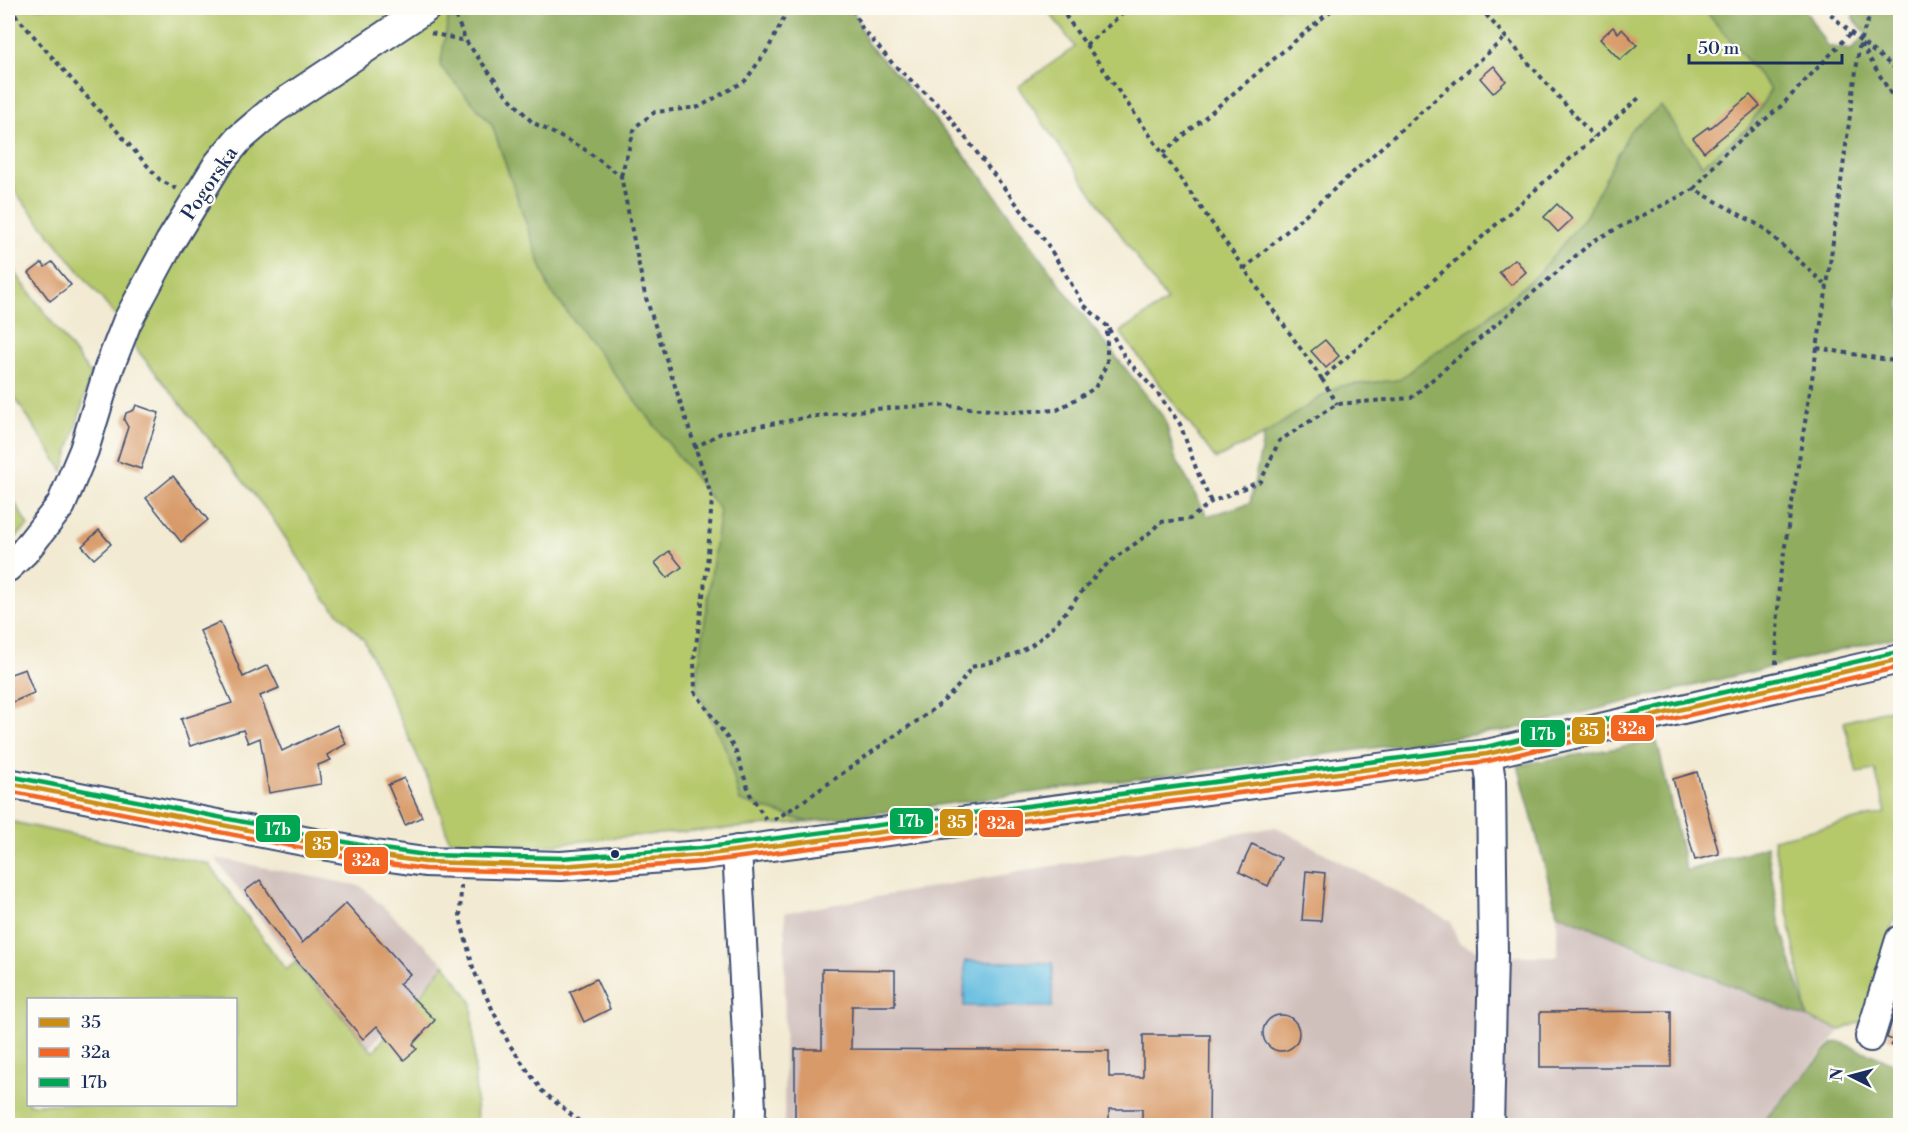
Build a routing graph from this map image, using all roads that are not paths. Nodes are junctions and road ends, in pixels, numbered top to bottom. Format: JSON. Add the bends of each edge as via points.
{"nodes":[{"id":1,"x":426,"y":8,"type":"edge"},
{"id":2,"x":8,"y":567,"type":"edge"},
{"id":3,"x":1900,"y":659,"type":"edge"},
{"id":4,"x":1487,"y":754,"type":"junction"},
{"id":5,"x":8,"y":783,"type":"edge"},
{"id":6,"x":737,"y":850,"type":"junction"},
{"id":7,"x":1900,"y":940,"type":"edge"},
{"id":8,"x":1870,"y":1037,"type":"dead end"},
{"id":9,"x":750,"y":1125,"type":"edge"},
{"id":10,"x":1489,"y":1125,"type":"edge"}],
"edges":[{"from":1,"to":2,"type":"street","name":"Pogorska","via":[[273,110],[238,140],[218,164],[127,322],[61,505]]},
{"from":3,"to":4,"type":"street"},
{"from":4,"to":6,"type":"street","via":[[769,835]]},
{"from":4,"to":10,"type":"street","via":[[1491,781],[1493,944]]},
{"from":5,"to":6,"type":"street","via":[[425,862],[561,866]]},
{"from":6,"to":9,"type":"street"},
{"from":7,"to":8,"type":"street"}]}
